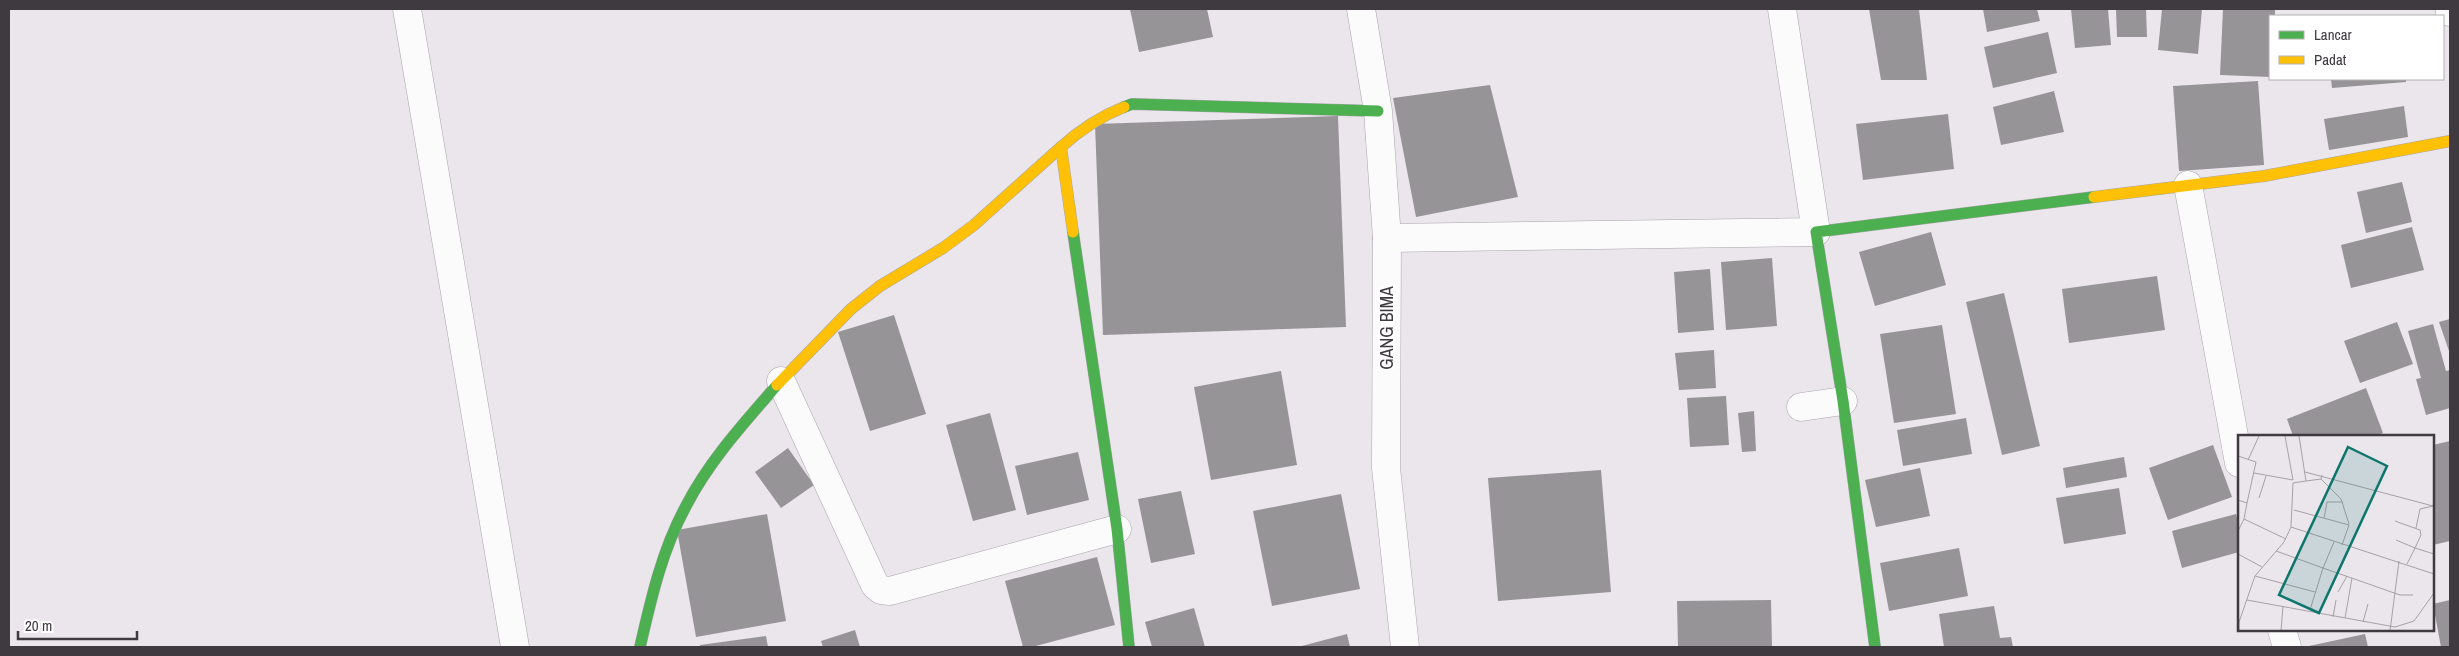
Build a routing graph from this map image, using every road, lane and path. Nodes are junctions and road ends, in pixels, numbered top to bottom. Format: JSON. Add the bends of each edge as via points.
{"nodes":[{"id":1,"x":407,"y":9,"type":"edge"},
{"id":2,"x":1361,"y":9,"type":"edge"},
{"id":3,"x":1782,"y":9,"type":"edge"},
{"id":4,"x":1378,"y":111,"type":"junction"},
{"id":5,"x":2450,"y":141,"type":"edge"},
{"id":6,"x":1060,"y":147,"type":"junction"},
{"id":7,"x":2188,"y":185,"type":"junction"},
{"id":8,"x":1816,"y":232,"type":"junction"},
{"id":9,"x":1387,"y":238,"type":"junction"},
{"id":10,"x":781,"y":382,"type":"junction"},
{"id":11,"x":1843,"y":401,"type":"junction"},
{"id":12,"x":1801,"y":407,"type":"dead end"},
{"id":13,"x":2238,"y":458,"type":"edge"},
{"id":14,"x":1117,"y":529,"type":"junction"},
{"id":15,"x":2282,"y":631,"type":"edge"},
{"id":16,"x":515,"y":647,"type":"edge"},
{"id":17,"x":640,"y":647,"type":"edge"},
{"id":18,"x":1129,"y":647,"type":"edge"},
{"id":19,"x":1405,"y":647,"type":"edge"},
{"id":20,"x":1875,"y":647,"type":"edge"},
{"id":21,"x":2287,"y":647,"type":"edge"}],
"edges":[{"from":1,"to":16,"type":"street"},
{"from":2,"to":4,"type":"street","name":"GANG BIMA"},
{"from":3,"to":8,"type":"street"},
{"from":4,"to":6,"type":"street","via":[[1132,104],[1099,116]]},
{"from":4,"to":9,"type":"street","name":"GANG BIMA"},
{"from":5,"to":7,"type":"street","via":[[2264,176]]},
{"from":6,"to":10,"type":"street","via":[[993,212],[861,300]]},
{"from":6,"to":14,"type":"street"},
{"from":7,"to":8,"type":"street"},
{"from":7,"to":13,"type":"street"},
{"from":8,"to":9,"type":"street"},
{"from":8,"to":11,"type":"street"},
{"from":9,"to":19,"type":"street","name":"GANG BIMA","via":[[1386,468]]},
{"from":10,"to":14,"type":"street","via":[[875,585],[881,590],[890,591]]},
{"from":10,"to":17,"type":"street","via":[[745,421],[700,483],[676,526],[656,578]]},
{"from":11,"to":12,"type":"street"},
{"from":11,"to":20,"type":"street"},
{"from":14,"to":18,"type":"street"},
{"from":15,"to":21,"type":"street"}]}
